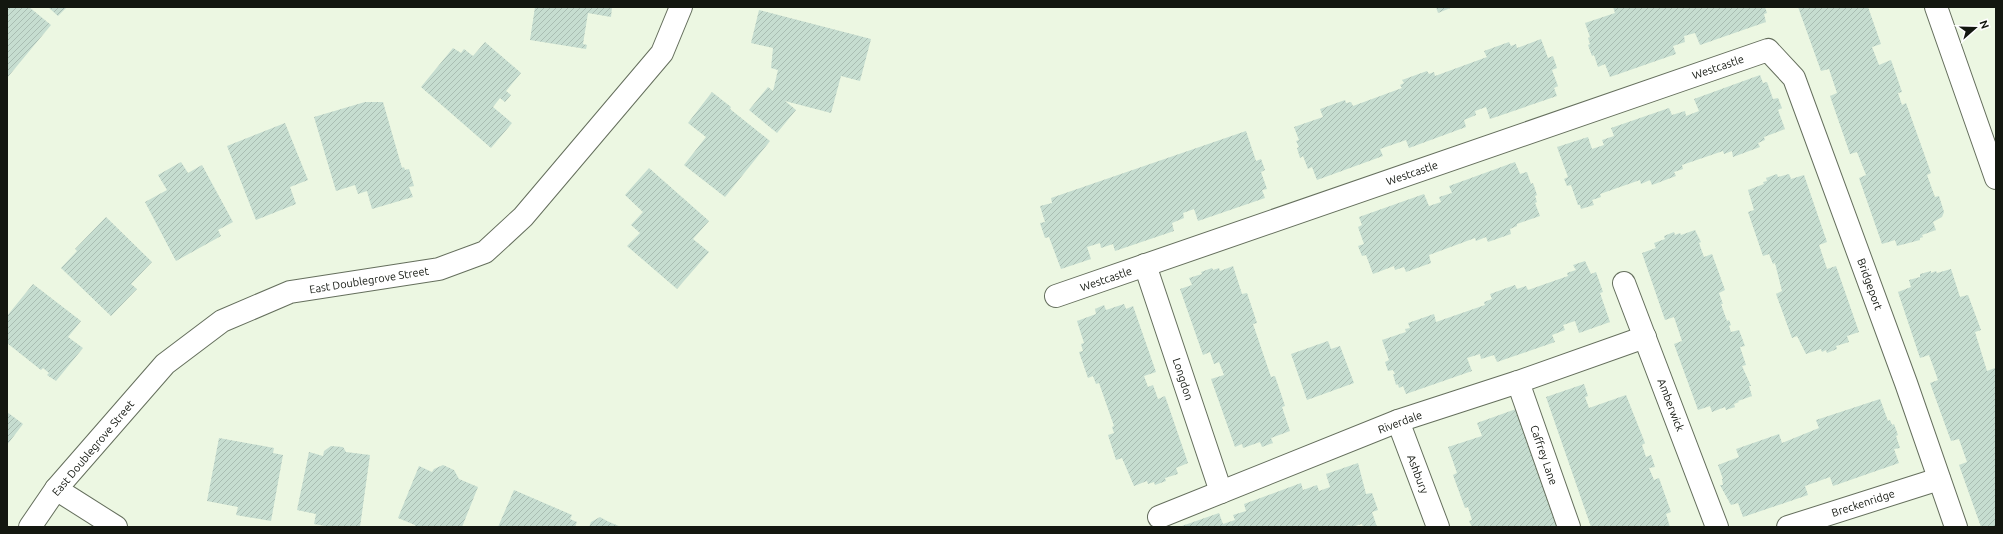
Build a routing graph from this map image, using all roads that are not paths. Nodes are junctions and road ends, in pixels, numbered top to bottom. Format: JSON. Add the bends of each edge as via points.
{"nodes":[{"id":1,"x":681,"y":7,"type":"edge"},
{"id":2,"x":1936,"y":7,"type":"edge"},
{"id":3,"x":1768,"y":50,"type":"joint"},
{"id":4,"x":1996,"y":178,"type":"edge"},
{"id":5,"x":1145,"y":265,"type":"junction"},
{"id":6,"x":1624,"y":283,"type":"dead end"},
{"id":7,"x":1056,"y":296,"type":"dead end"},
{"id":8,"x":1645,"y":337,"type":"junction"},
{"id":9,"x":1518,"y":382,"type":"junction"},
{"id":10,"x":1398,"y":421,"type":"junction"},
{"id":11,"x":1939,"y":479,"type":"junction"},
{"id":12,"x":56,"y":489,"type":"junction"},
{"id":13,"x":1221,"y":492,"type":"junction"},
{"id":14,"x":1159,"y":517,"type":"dead end"},
{"id":15,"x":30,"y":527,"type":"edge"},
{"id":16,"x":116,"y":527,"type":"edge"},
{"id":17,"x":1438,"y":527,"type":"edge"},
{"id":18,"x":1569,"y":527,"type":"edge"},
{"id":19,"x":1717,"y":527,"type":"edge"},
{"id":20,"x":1788,"y":527,"type":"edge"},
{"id":21,"x":1956,"y":527,"type":"edge"}],
"edges":[{"from":1,"to":12,"type":"street","name":"East Doublegrove Street","via":[[662,53],[523,217],[485,252],[439,269],[290,292],[222,321],[165,364]]},
{"from":2,"to":4,"type":"street"},
{"from":3,"to":5,"type":"street","name":"Westcastle"},
{"from":3,"to":11,"type":"street","name":"Bridgeport","via":[[1794,78]]},
{"from":5,"to":7,"type":"street","name":"Westcastle"},
{"from":5,"to":13,"type":"street","name":"Longdon"},
{"from":6,"to":8,"type":"street","name":"Amberwick"},
{"from":8,"to":9,"type":"street","name":"Riverdale"},
{"from":8,"to":19,"type":"street","name":"Amberwick"},
{"from":9,"to":10,"type":"street","name":"Riverdale"},
{"from":9,"to":18,"type":"street","name":"Caffrey Lane"},
{"from":10,"to":13,"type":"street","name":"Riverdale"},
{"from":10,"to":17,"type":"street","name":"Ashbury"},
{"from":11,"to":20,"type":"street","name":"Breckenridge"},
{"from":11,"to":21,"type":"street","name":"Bridgeport"},
{"from":12,"to":15,"type":"street","name":"East Doublegrove Street"},
{"from":12,"to":16,"type":"street"},
{"from":13,"to":14,"type":"street","name":"Riverdale"}]}
